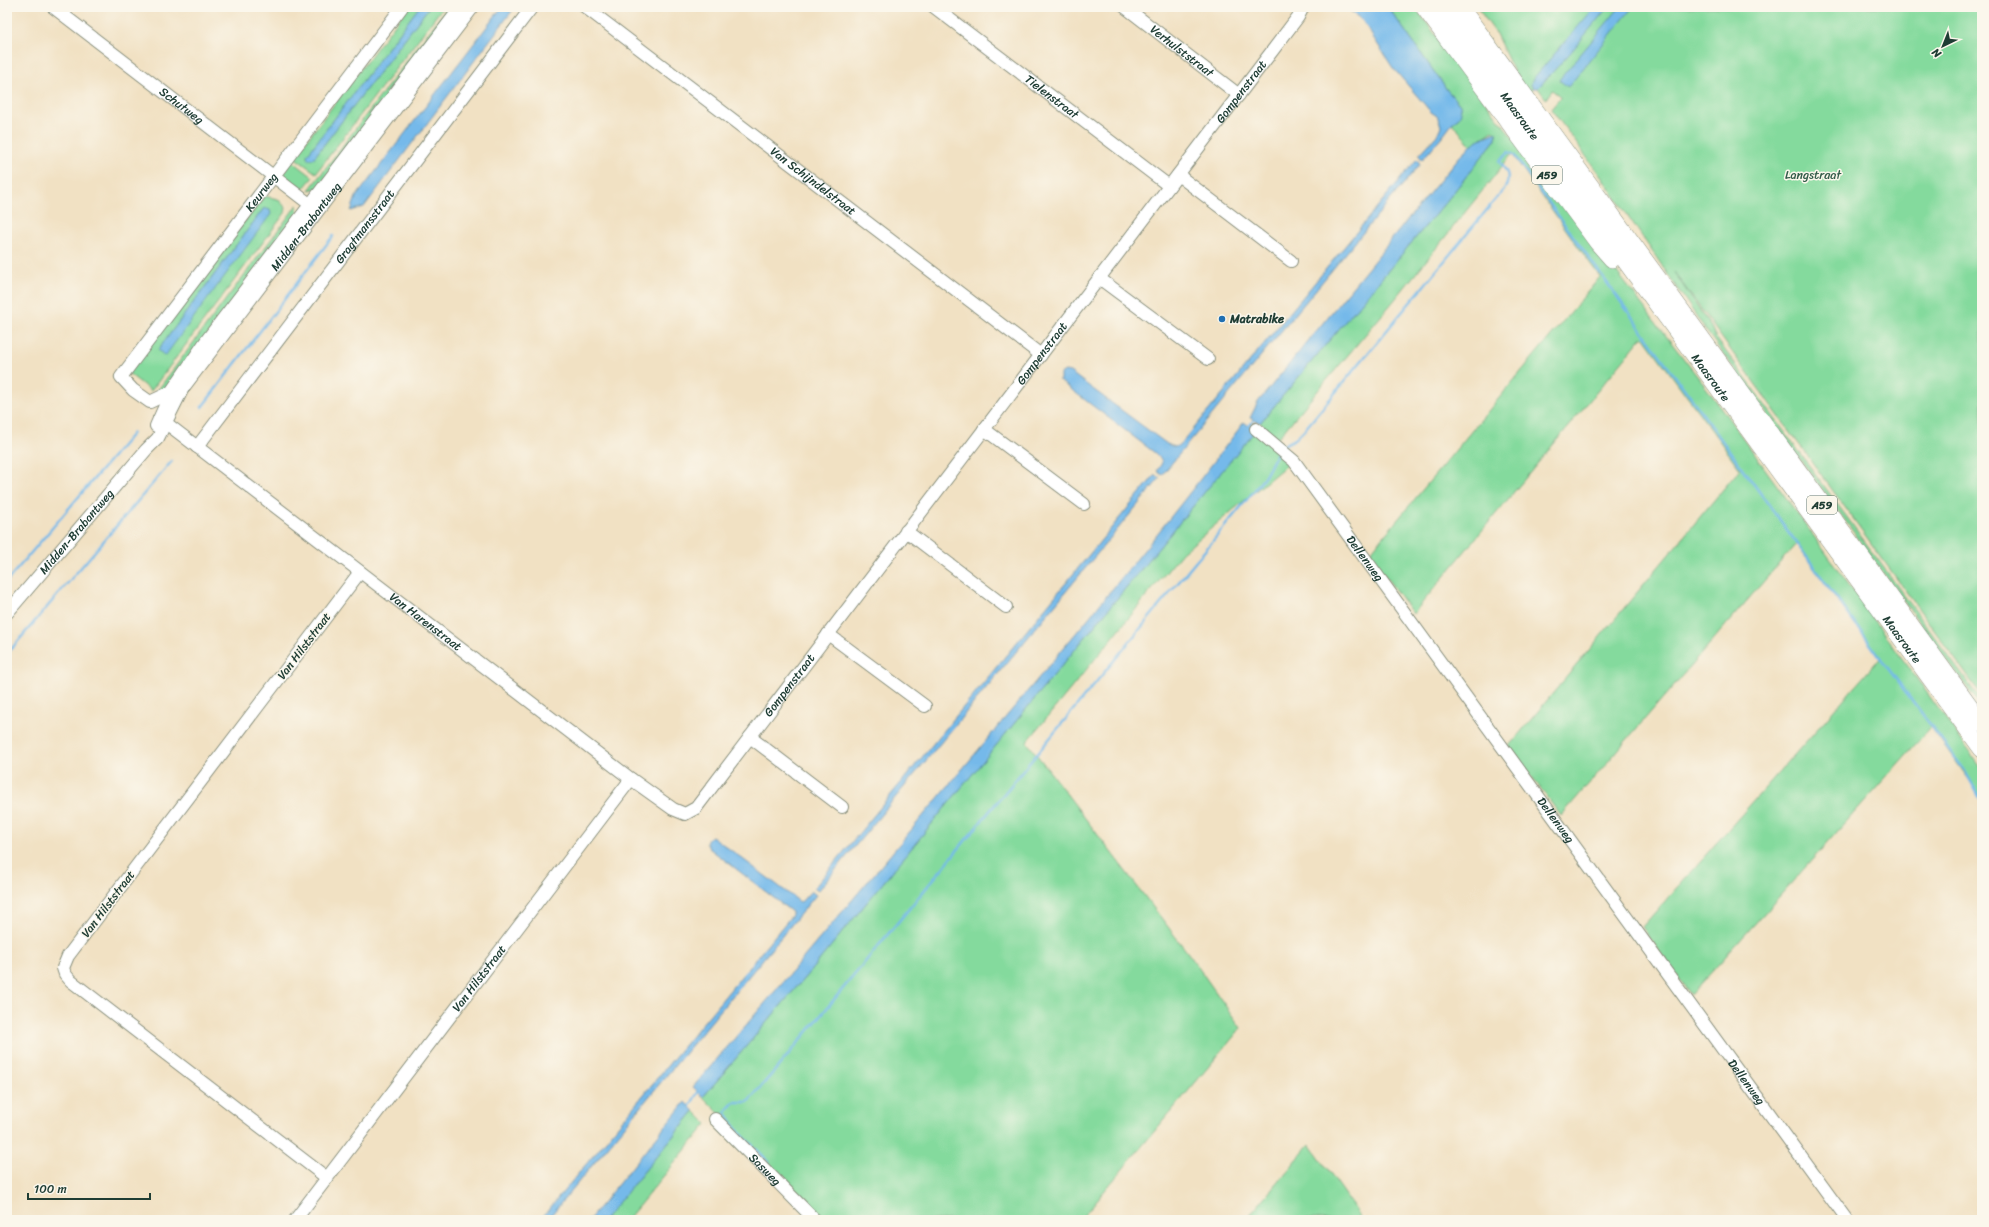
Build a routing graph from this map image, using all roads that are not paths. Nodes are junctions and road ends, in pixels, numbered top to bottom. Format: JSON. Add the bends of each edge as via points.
{"nodes":[{"id":1,"x":53,"y":7,"type":"edge"},
{"id":2,"x":402,"y":7,"type":"edge"},
{"id":3,"x":461,"y":7,"type":"edge"},
{"id":4,"x":473,"y":7,"type":"edge"},
{"id":5,"x":532,"y":7,"type":"edge"},
{"id":6,"x":586,"y":7,"type":"edge"},
{"id":7,"x":934,"y":7,"type":"edge"},
{"id":8,"x":1125,"y":7,"type":"edge"},
{"id":9,"x":1303,"y":7,"type":"edge"},
{"id":10,"x":1424,"y":7,"type":"edge"},
{"id":11,"x":1440,"y":7,"type":"edge"},
{"id":12,"x":1460,"y":7,"type":"edge"},
{"id":13,"x":1468,"y":7,"type":"edge"},
{"id":14,"x":1491,"y":48,"type":"junction"},
{"id":15,"x":1239,"y":95,"type":"junction"},
{"id":16,"x":274,"y":175,"type":"junction"},
{"id":17,"x":1178,"y":175,"type":"junction"},
{"id":18,"x":1169,"y":186,"type":"junction"},
{"id":19,"x":314,"y":207,"type":"junction"},
{"id":20,"x":1291,"y":261,"type":"dead end"},
{"id":21,"x":1100,"y":278,"type":"junction"},
{"id":22,"x":1680,"y":335,"type":"junction"},
{"id":23,"x":1041,"y":355,"type":"junction"},
{"id":24,"x":1208,"y":359,"type":"dead end"},
{"id":25,"x":171,"y":392,"type":"junction"},
{"id":26,"x":163,"y":421,"type":"junction"},
{"id":27,"x":984,"y":429,"type":"junction"},
{"id":28,"x":1256,"y":430,"type":"dead end"},
{"id":29,"x":197,"y":447,"type":"junction"},
{"id":30,"x":1084,"y":504,"type":"dead end"},
{"id":31,"x":906,"y":531,"type":"junction"},
{"id":32,"x":360,"y":572,"type":"junction"},
{"id":33,"x":1006,"y":607,"type":"dead end"},
{"id":34,"x":7,"y":613,"type":"edge"},
{"id":35,"x":828,"y":634,"type":"junction"},
{"id":36,"x":925,"y":706,"type":"dead end"},
{"id":37,"x":1982,"y":723,"type":"edge"},
{"id":38,"x":1965,"y":726,"type":"junction"},
{"id":39,"x":750,"y":736,"type":"junction"},
{"id":40,"x":1982,"y":749,"type":"edge"},
{"id":41,"x":1982,"y":761,"type":"edge"},
{"id":42,"x":631,"y":778,"type":"junction"},
{"id":43,"x":842,"y":807,"type":"dead end"},
{"id":44,"x":696,"y":808,"type":"joint"},
{"id":45,"x":715,"y":1119,"type":"dead end"},
{"id":46,"x":327,"y":1178,"type":"junction"},
{"id":47,"x":295,"y":1220,"type":"edge"},
{"id":48,"x":815,"y":1220,"type":"edge"},
{"id":49,"x":1847,"y":1220,"type":"edge"}],
"edges":[{"from":1,"to":16,"type":"street","name":"Schutweg"},
{"from":2,"to":16,"type":"street","name":"Keurweg"},
{"from":3,"to":19,"type":"street","name":"Midden-Brabantweg"},
{"from":4,"to":19,"type":"street","name":"Midden-Brabantweg"},
{"from":5,"to":29,"type":"street","name":"Gragtmansstraat"},
{"from":6,"to":23,"type":"street","name":"Van Schijndelstraat"},
{"from":7,"to":18,"type":"street","name":"Tielenstraat"},
{"from":8,"to":15,"type":"street","name":"Verhulststraat"},
{"from":9,"to":15,"type":"street","name":"Gompenstraat"},
{"from":10,"to":22,"type":"highway","number":"A59","via":[[1598,243]]},
{"from":11,"to":22,"type":"highway","name":"Maasroute","number":"A59"},
{"from":12,"to":14,"type":"highway","name":"Maasroute","number":"A59"},
{"from":13,"to":14,"type":"highway","number":"A59"},
{"from":14,"to":37,"type":"highway","name":"Maasroute","number":"A59"},
{"from":15,"to":17,"type":"street","name":"Gompenstraat"},
{"from":16,"to":19,"type":"street","name":"Schutweg"},
{"from":16,"to":25,"type":"street","name":"Keurweg","via":[[121,376],[138,395],[150,402]]},
{"from":17,"to":18,"type":"street","name":"Gompenstraat"},
{"from":17,"to":20,"type":"street"},
{"from":18,"to":21,"type":"street","name":"Gompenstraat"},
{"from":19,"to":25,"type":"street","name":"Midden-Brabantweg","via":[[206,341]]},
{"from":19,"to":26,"type":"street","name":"Midden-Brabantweg","via":[[183,388]]},
{"from":21,"to":23,"type":"street","name":"Gompenstraat"},
{"from":21,"to":24,"type":"street"},
{"from":22,"to":38,"type":"highway","name":"Maasroute","number":"A59"},
{"from":23,"to":27,"type":"street","name":"Gompenstraat"},
{"from":25,"to":26,"type":"street","name":"Midden-Brabantweg"},
{"from":26,"to":29,"type":"street","name":"Van Harenstraat"},
{"from":26,"to":34,"type":"street","name":"Midden-Brabantweg","via":[[146,450]]},
{"from":27,"to":30,"type":"street"},
{"from":27,"to":31,"type":"street","name":"Gompenstraat"},
{"from":28,"to":49,"type":"street","name":"Dellenweg","via":[[1294,461],[1309,481]]},
{"from":29,"to":32,"type":"street","name":"Van Harenstraat"},
{"from":31,"to":33,"type":"street"},
{"from":31,"to":35,"type":"street","name":"Gompenstraat"},
{"from":32,"to":42,"type":"street","name":"Van Harenstraat"},
{"from":32,"to":46,"type":"street","name":"Van Hilststraat","via":[[68,956],[63,968],[71,981]]},
{"from":35,"to":36,"type":"street"},
{"from":35,"to":39,"type":"street","name":"Gompenstraat"},
{"from":38,"to":40,"type":"highway","name":"Maasroute","number":"A59"},
{"from":38,"to":41,"type":"highway","number":"A59"},
{"from":39,"to":43,"type":"street"},
{"from":39,"to":44,"type":"street","name":"Gompenstraat"},
{"from":42,"to":44,"type":"street","name":"Van Harenstraat","via":[[673,809],[685,814]]},
{"from":42,"to":46,"type":"street","name":"Van Hilststraat"},
{"from":45,"to":48,"type":"street","name":"Sasweg"},
{"from":46,"to":47,"type":"street","name":"Van Hilststraat"}]}
